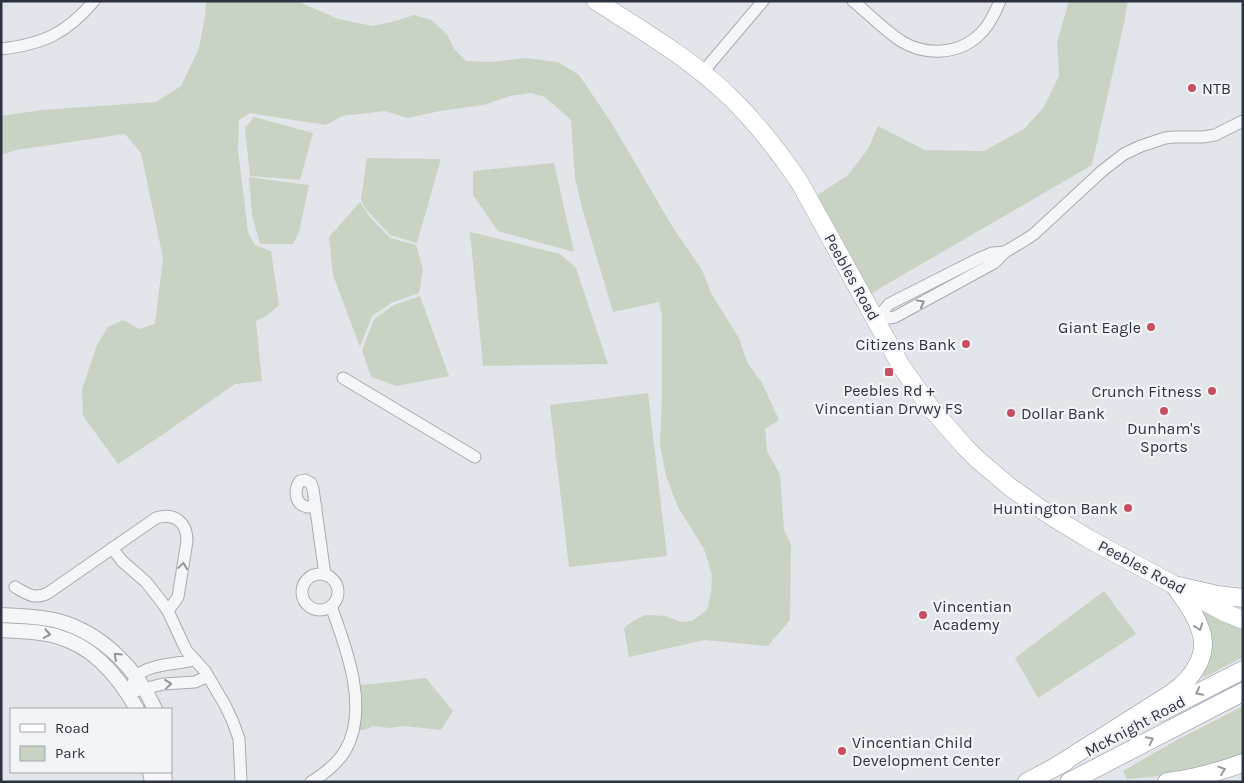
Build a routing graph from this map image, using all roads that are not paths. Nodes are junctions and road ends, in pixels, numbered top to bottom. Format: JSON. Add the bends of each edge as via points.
{"nodes":[{"id":1,"x":94,"y":1,"type":"edge"},
{"id":2,"x":596,"y":1,"type":"edge"},
{"id":3,"x":763,"y":1,"type":"edge"},
{"id":4,"x":853,"y":1,"type":"edge"},
{"id":5,"x":1000,"y":1,"type":"edge"},
{"id":6,"x":1,"y":49,"type":"edge"},
{"id":7,"x":702,"y":73,"type":"junction"},
{"id":8,"x":1243,"y":121,"type":"edge"},
{"id":9,"x":876,"y":320,"type":"junction"},
{"id":10,"x":343,"y":378,"type":"dead end"},
{"id":11,"x":475,"y":457,"type":"dead end"},
{"id":12,"x":316,"y":506,"type":"dead end"},
{"id":13,"x":112,"y":548,"type":"junction"},
{"id":14,"x":325,"y":575,"type":"junction"},
{"id":15,"x":1174,"y":585,"type":"junction"},
{"id":16,"x":15,"y":588,"type":"dead end"},
{"id":17,"x":1243,"y":598,"type":"edge"},
{"id":18,"x":331,"y":606,"type":"junction"},
{"id":19,"x":168,"y":611,"type":"junction"},
{"id":20,"x":1,"y":615,"type":"edge"},
{"id":21,"x":1243,"y":620,"type":"edge"},
{"id":22,"x":1,"y":630,"type":"edge"},
{"id":23,"x":195,"y":660,"type":"junction"},
{"id":24,"x":1243,"y":670,"type":"edge"},
{"id":25,"x":208,"y":676,"type":"junction"},
{"id":26,"x":136,"y":677,"type":"junction"},
{"id":27,"x":145,"y":690,"type":"junction"},
{"id":28,"x":1243,"y":692,"type":"edge"},
{"id":29,"x":128,"y":693,"type":"junction"},
{"id":30,"x":136,"y":708,"type":"edge"},
{"id":31,"x":154,"y":708,"type":"edge"},
{"id":32,"x":1243,"y":763,"type":"edge"},
{"id":33,"x":1055,"y":767,"type":"junction"},
{"id":34,"x":241,"y":782,"type":"edge"},
{"id":35,"x":311,"y":782,"type":"edge"},
{"id":36,"x":1027,"y":782,"type":"edge"},
{"id":37,"x":1069,"y":782,"type":"edge"},
{"id":38,"x":1167,"y":782,"type":"edge"}],
"edges":[{"from":1,"to":6,"type":"street","via":[[73,22],[48,38]]},
{"from":2,"to":7,"type":"main road","name":"Peebles Road","via":[[657,39]]},
{"from":3,"to":7,"type":"street"},
{"from":4,"to":5,"type":"street","via":[[901,41],[922,50],[939,51],[962,47],[980,34]]},
{"from":7,"to":9,"type":"main road","name":"Peebles Road","via":[[732,99],[787,164]]},
{"from":8,"to":9,"type":"street","via":[[1215,135],[1165,138],[1124,154],[1034,234],[994,263],[895,317]]},
{"from":9,"to":15,"type":"main road","name":"Peebles Road","via":[[897,360],[930,407],[977,459],[1010,487],[1058,520]]},
{"from":10,"to":11,"type":"street"},
{"from":12,"to":14,"type":"street"},
{"from":13,"to":16,"type":"street","via":[[42,596]]},
{"from":13,"to":19,"type":"street","via":[[146,582]]},
{"from":19,"to":13,"type":"street","one_way":true,"via":[[179,592],[187,541],[181,523],[170,516],[156,518]]},
{"from":14,"to":18,"type":"street","via":[[333,580],[338,590]]},
{"from":14,"to":18,"type":"street","via":[[316,574],[307,580],[303,597],[315,609]]},
{"from":15,"to":17,"type":"main road"},
{"from":15,"to":21,"type":"main road","name":"Peebles Road"},
{"from":15,"to":33,"type":"main road","one_way":true,"via":[[1202,634],[1202,653],[1194,672],[1172,693]]},
{"from":18,"to":35,"type":"street","via":[[353,676],[354,724],[344,752]]},
{"from":19,"to":23,"type":"street","via":[[186,650]]},
{"from":26,"to":20,"type":"street","one_way":true,"via":[[98,640],[71,625],[33,617]]},
{"from":22,"to":29,"type":"street","one_way":true,"via":[[45,633],[79,645],[120,681]]},
{"from":23,"to":25,"type":"street"},
{"from":23,"to":26,"type":"street","via":[[164,665],[141,672]]},
{"from":24,"to":33,"type":"main road","name":"McKnight Road","one_way":true},
{"from":27,"to":25,"type":"street","one_way":true,"via":[[163,684],[195,682]]},
{"from":25,"to":34,"type":"street","via":[[237,731]]},
{"from":26,"to":27,"type":"street"},
{"from":26,"to":29,"type":"street"},
{"from":27,"to":29,"type":"street"},
{"from":27,"to":31,"type":"street"},
{"from":37,"to":28,"type":"main road","name":"McKnight Road","one_way":true},
{"from":29,"to":30,"type":"street"},
{"from":38,"to":32,"type":"main road","one_way":true,"via":[[1211,774]]},
{"from":33,"to":36,"type":"main road","name":"McKnight Road"}]}
